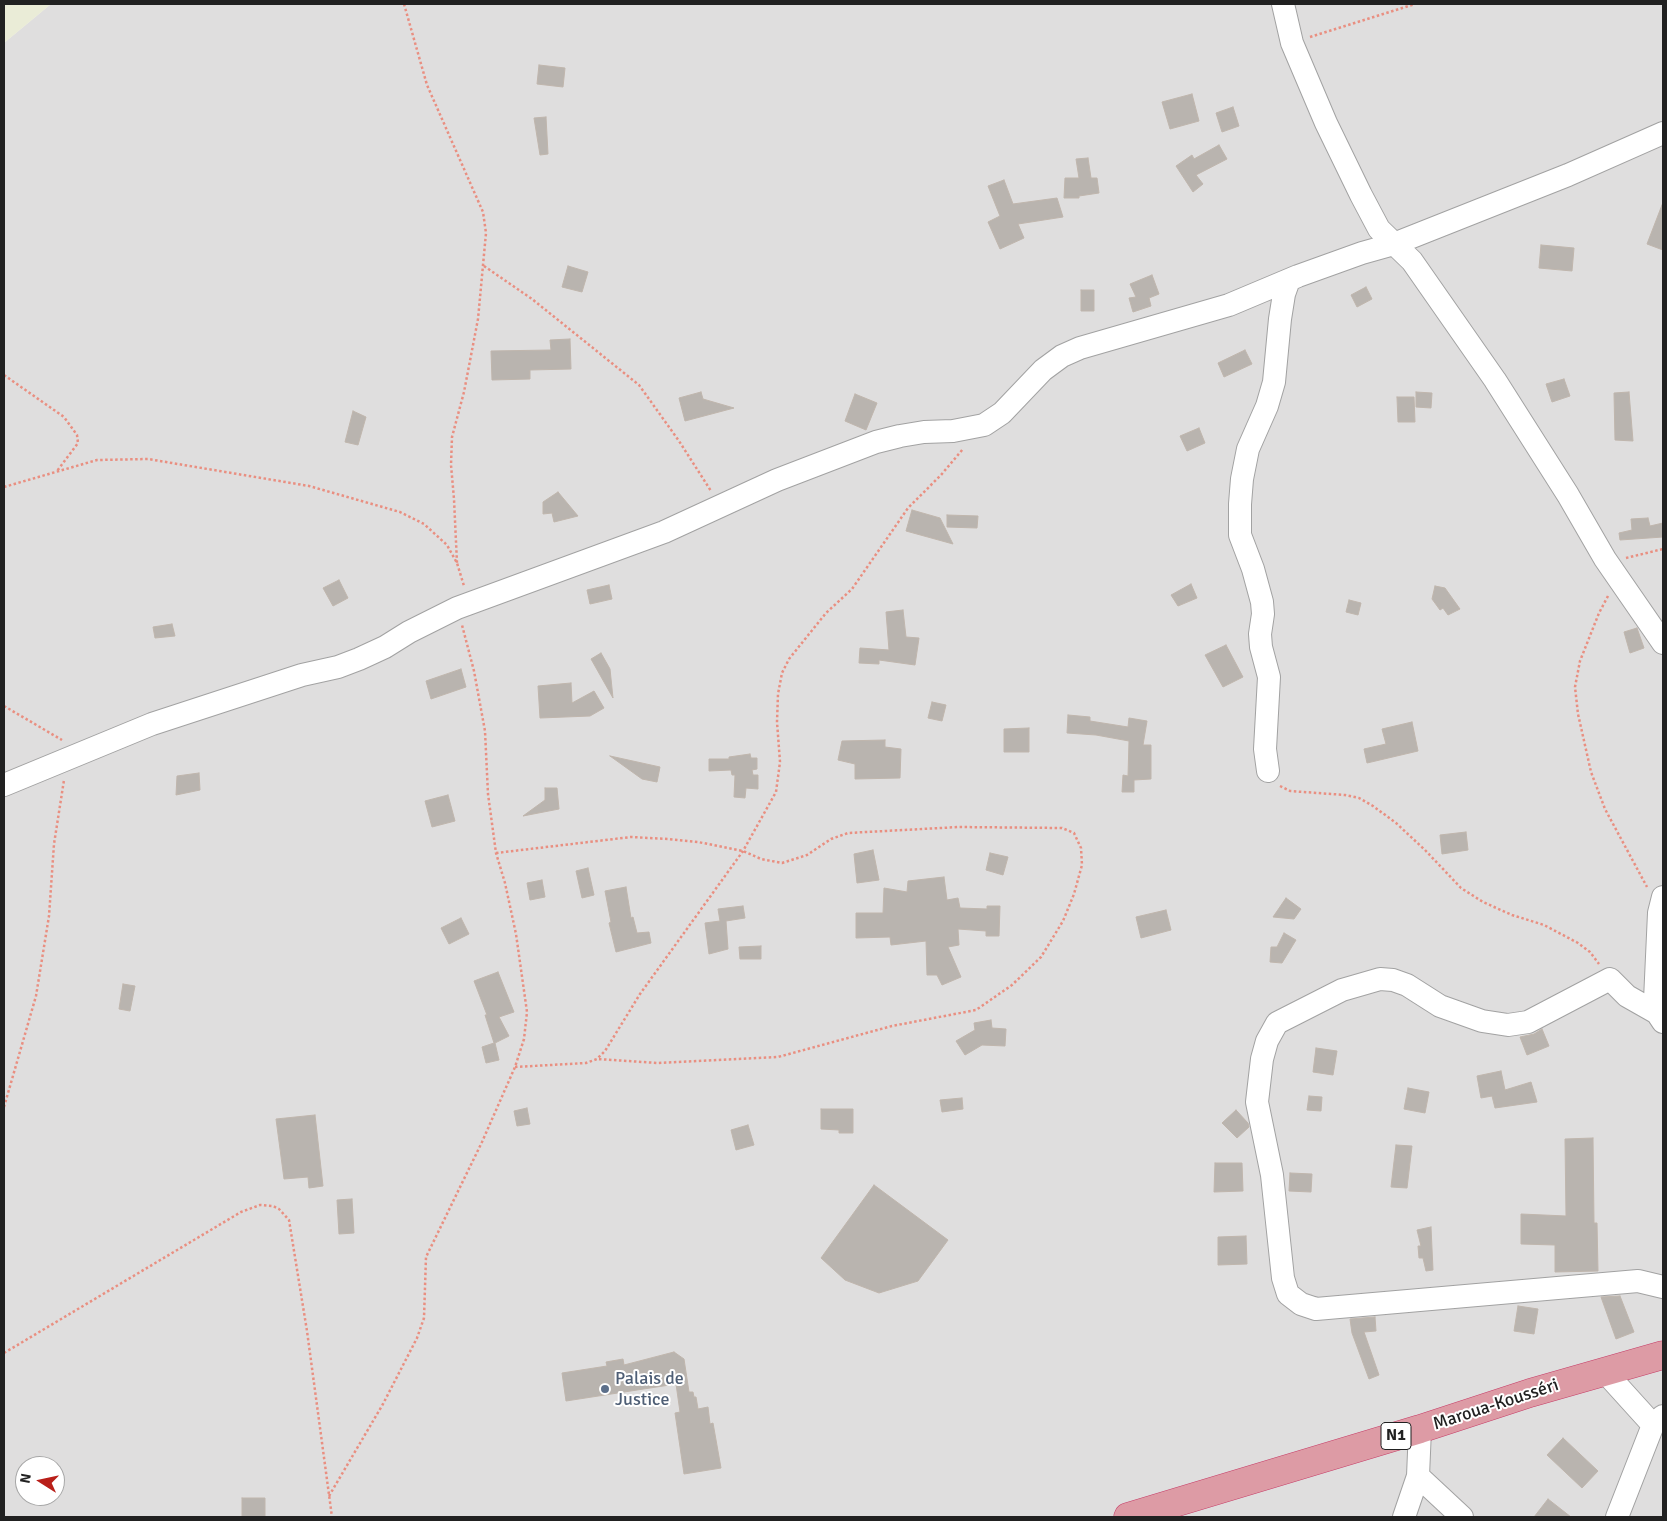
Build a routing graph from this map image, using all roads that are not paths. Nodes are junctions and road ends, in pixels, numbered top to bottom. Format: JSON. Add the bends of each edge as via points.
{"nodes":[{"id":1,"x":1283,"y":4,"type":"edge"},
{"id":2,"x":1663,"y":132,"type":"edge"},
{"id":3,"x":1394,"y":244,"type":"junction"},
{"id":4,"x":1289,"y":280,"type":"junction"},
{"id":5,"x":1663,"y":643,"type":"edge"},
{"id":6,"x":1268,"y":771,"type":"road end"},
{"id":7,"x":4,"y":785,"type":"edge"},
{"id":8,"x":1661,"y":905,"type":"edge"},
{"id":9,"x":1660,"y":1018,"type":"edge"},
{"id":10,"x":1663,"y":1287,"type":"edge"},
{"id":11,"x":1663,"y":1355,"type":"edge"},
{"id":12,"x":1605,"y":1372,"type":"junction"},
{"id":13,"x":1658,"y":1420,"type":"edge"},
{"id":14,"x":1420,"y":1429,"type":"junction"},
{"id":15,"x":1418,"y":1476,"type":"junction"},
{"id":16,"x":1128,"y":1517,"type":"edge"},
{"id":17,"x":1404,"y":1517,"type":"edge"},
{"id":18,"x":1462,"y":1517,"type":"edge"},
{"id":19,"x":1617,"y":1517,"type":"edge"}],
"edges":[{"from":1,"to":3,"type":"street","via":[[1292,43],[1326,123],[1379,229]]},
{"from":2,"to":3,"type":"street","via":[[1568,175]]},
{"from":3,"to":4,"type":"street"},
{"from":3,"to":5,"type":"street","via":[[1412,261],[1496,380],[1605,559]]},
{"from":4,"to":6,"type":"street","via":[[1280,319],[1274,382],[1248,449],[1240,504],[1240,535],[1262,602],[1261,647],[1269,676],[1265,749]]},
{"from":4,"to":7,"type":"street","via":[[1229,305],[1062,356],[984,425],[876,442],[777,480],[664,532],[463,606],[359,659],[152,724]]},
{"from":8,"to":9,"type":"street","via":[[1654,1000]]},
{"from":9,"to":10,"type":"street","via":[[1610,980],[1528,1022],[1508,1025],[1482,1021],[1440,1006],[1393,980],[1380,979],[1342,990],[1277,1023],[1264,1050],[1257,1102],[1272,1175],[1283,1278],[1288,1294],[1301,1304],[1316,1309],[1638,1281]]},
{"from":11,"to":12,"type":"highway","name":"Maroua-Kousséri","number":"N1"},
{"from":12,"to":13,"type":"street"},
{"from":12,"to":14,"type":"highway","name":"Maroua-Kousséri","number":"N1"},
{"from":13,"to":19,"type":"street"},
{"from":14,"to":15,"type":"street"},
{"from":14,"to":16,"type":"highway","name":"Maroua-Kousséri","number":"N1"},
{"from":15,"to":17,"type":"street"},
{"from":15,"to":18,"type":"street"}]}
